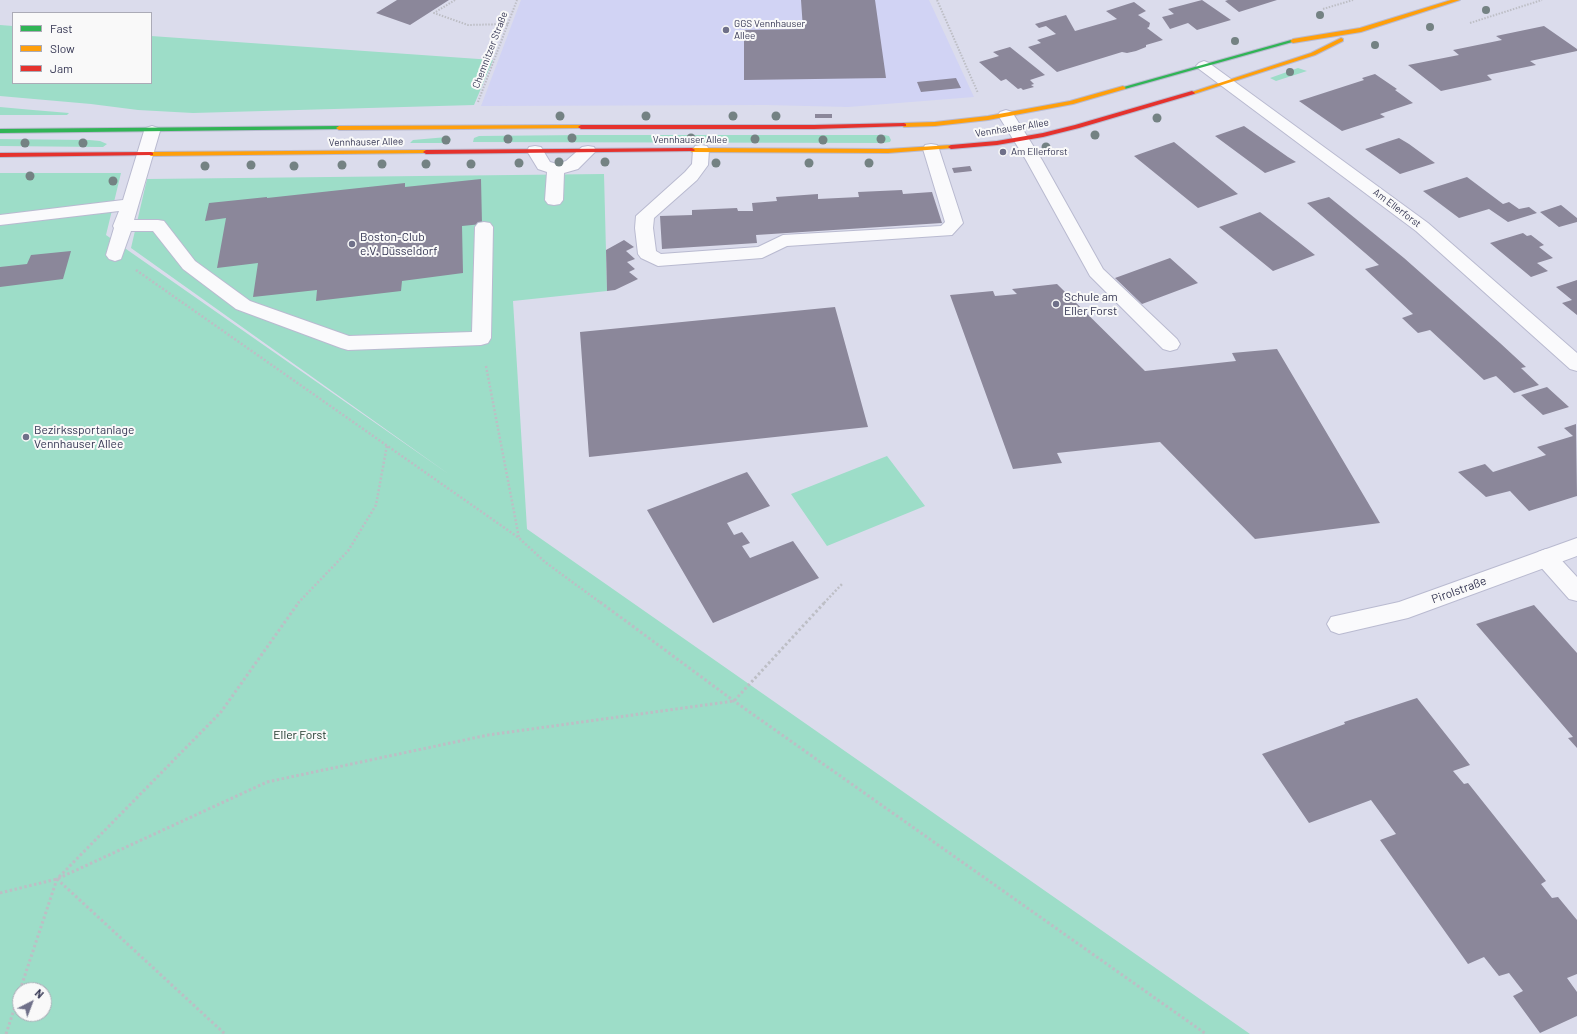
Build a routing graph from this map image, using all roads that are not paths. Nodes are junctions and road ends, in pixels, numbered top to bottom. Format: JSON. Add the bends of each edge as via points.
{"nodes":[{"id":1,"x":1454,"y":0,"type":"edge"},
{"id":2,"x":1361,"y":30,"type":"junction"},
{"id":3,"x":1204,"y":66,"type":"junction"},
{"id":4,"x":1228,"y":83,"type":"junction"},
{"id":5,"x":1006,"y":115,"type":"junction"},
{"id":6,"x":0,"y":131,"type":"edge"},
{"id":7,"x":152,"y":131,"type":"junction"},
{"id":8,"x":1021,"y":139,"type":"junction"},
{"id":9,"x":931,"y":149,"type":"junction"},
{"id":10,"x":701,"y":150,"type":"junction"},
{"id":11,"x":535,"y":151,"type":"junction"},
{"id":12,"x":588,"y":151,"type":"junction"},
{"id":13,"x":0,"y":155,"type":"edge"},
{"id":14,"x":144,"y":155,"type":"junction"},
{"id":15,"x":556,"y":170,"type":"junction"},
{"id":16,"x":554,"y":200,"type":"dead end"},
{"id":17,"x":128,"y":205,"type":"junction"},
{"id":18,"x":0,"y":220,"type":"edge"},
{"id":19,"x":122,"y":226,"type":"junction"},
{"id":20,"x":484,"y":227,"type":"dead end"},
{"id":21,"x":115,"y":255,"type":"road end"},
{"id":22,"x":1170,"y":344,"type":"dead end"},
{"id":23,"x":1577,"y":364,"type":"edge"},
{"id":24,"x":1577,"y":547,"type":"edge"},
{"id":25,"x":1546,"y":558,"type":"junction"},
{"id":26,"x":1577,"y":592,"type":"edge"},
{"id":27,"x":1339,"y":624,"type":"dead end"}],
"edges":[{"from":1,"to":2,"type":"main road","name":"Vennhauser Allee"},
{"from":2,"to":3,"type":"main road","name":"Vennhauser Allee","via":[[1294,41]]},
{"from":2,"to":4,"type":"main road","name":"Vennhauser Allee","via":[[1313,54]]},
{"from":3,"to":4,"type":"street","name":"Am Ellerforst"},
{"from":3,"to":5,"type":"main road","name":"Vennhauser Allee","via":[[1070,103]]},
{"from":4,"to":8,"type":"main road","name":"Vennhauser Allee","via":[[1077,127]]},
{"from":4,"to":23,"type":"street","name":"Am Ellerforst","via":[[1422,227]]},
{"from":5,"to":7,"type":"main road","name":"Vennhauser Allee","via":[[935,124],[878,126]]},
{"from":5,"to":8,"type":"street"},
{"from":6,"to":7,"type":"main road","name":"Vennhauser Allee"},
{"from":7,"to":14,"type":"street"},
{"from":8,"to":9,"type":"main road","name":"Vennhauser Allee"},
{"from":8,"to":22,"type":"street","via":[[1096,272]]},
{"from":9,"to":10,"type":"main road","name":"Vennhauser Allee"},
{"from":9,"to":10,"type":"street","via":[[954,223],[946,231],[783,241],[762,252],[658,260],[647,254],[645,216],[691,176],[700,165]]},
{"from":10,"to":12,"type":"main road","name":"Vennhauser Allee"},
{"from":11,"to":12,"type":"main road","name":"Vennhauser Allee"},
{"from":11,"to":14,"type":"main road","name":"Vennhauser Allee"},
{"from":11,"to":15,"type":"street","via":[[544,165]]},
{"from":12,"to":15,"type":"street","via":[[572,165]]},
{"from":13,"to":14,"type":"main road","name":"Vennhauser Allee"},
{"from":14,"to":17,"type":"street"},
{"from":15,"to":16,"type":"street"},
{"from":17,"to":18,"type":"street"},
{"from":17,"to":19,"type":"street"},
{"from":19,"to":20,"type":"street","via":[[158,225],[189,265],[243,305],[348,343],[481,338]]},
{"from":19,"to":21,"type":"street"},
{"from":24,"to":25,"type":"street","name":"Pirolstraße"},
{"from":25,"to":26,"type":"street"},
{"from":25,"to":27,"type":"street","name":"Pirolstraße","via":[[1400,611]]}]}
